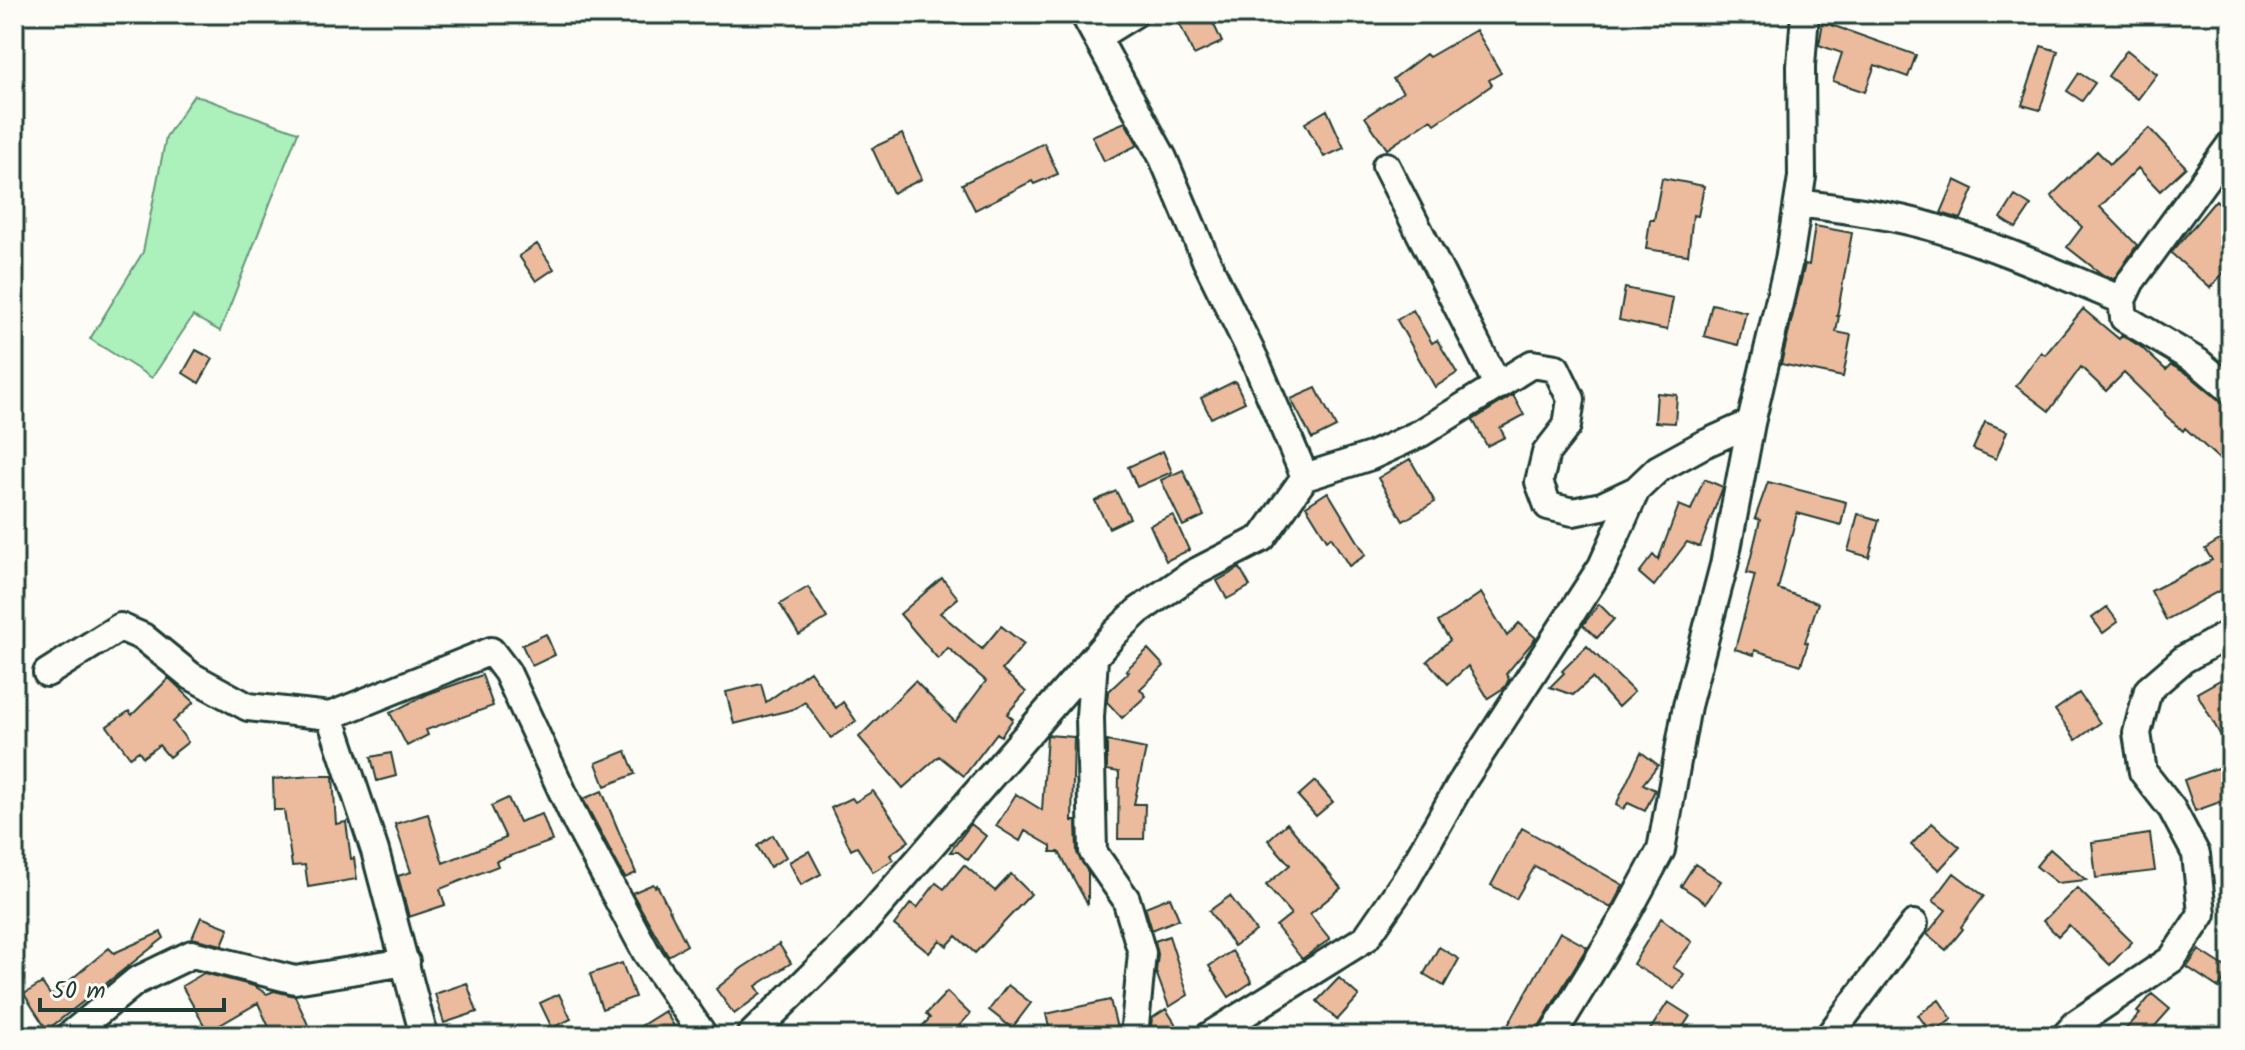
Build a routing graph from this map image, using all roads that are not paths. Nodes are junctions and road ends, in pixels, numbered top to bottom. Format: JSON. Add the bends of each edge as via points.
{"nodes":[{"id":1,"x":1084,"y":14,"type":"edge"},
{"id":2,"x":1134,"y":14,"type":"edge"},
{"id":3,"x":1805,"y":14,"type":"edge"},
{"id":4,"x":1097,"y":37,"type":"junction"},
{"id":5,"x":2231,"y":144,"type":"edge"},
{"id":6,"x":1386,"y":166,"type":"dead end"},
{"id":7,"x":1798,"y":203,"type":"junction"},
{"id":8,"x":2122,"y":300,"type":"junction"},
{"id":9,"x":1497,"y":384,"type":"junction"},
{"id":10,"x":2231,"y":390,"type":"edge"},
{"id":11,"x":1751,"y":423,"type":"junction"},
{"id":12,"x":1305,"y":477,"type":"junction"},
{"id":13,"x":1636,"y":490,"type":"junction"},
{"id":14,"x":2231,"y":633,"type":"edge"},
{"id":15,"x":1094,"y":659,"type":"junction"},
{"id":16,"x":47,"y":673,"type":"dead end"},
{"id":17,"x":330,"y":716,"type":"junction"},
{"id":18,"x":1914,"y":924,"type":"dead end"},
{"id":19,"x":406,"y":962,"type":"junction"},
{"id":20,"x":69,"y":1036,"type":"edge"},
{"id":21,"x":424,"y":1036,"type":"edge"},
{"id":22,"x":704,"y":1036,"type":"edge"},
{"id":23,"x":750,"y":1036,"type":"edge"},
{"id":24,"x":1134,"y":1036,"type":"edge"},
{"id":25,"x":1209,"y":1036,"type":"edge"},
{"id":26,"x":1552,"y":1036,"type":"edge"},
{"id":27,"x":1829,"y":1036,"type":"edge"},
{"id":28,"x":2065,"y":1036,"type":"edge"}],
"edges":[{"from":1,"to":4,"type":"street"},
{"from":2,"to":4,"type":"street"},
{"from":3,"to":7,"type":"street"},
{"from":4,"to":12,"type":"street","via":[[1163,158]]},
{"from":5,"to":8,"type":"street"},
{"from":6,"to":9,"type":"street"},
{"from":7,"to":8,"type":"street","via":[[1930,226]]},
{"from":7,"to":11,"type":"street"},
{"from":8,"to":10,"type":"street","via":[[2124,318],[2198,362]]},
{"from":9,"to":12,"type":"street","via":[[1421,433]]},
{"from":9,"to":13,"type":"street","via":[[1532,364],[1556,368],[1571,399],[1567,426],[1546,453],[1539,482],[1548,506],[1573,512]]},
{"from":11,"to":13,"type":"street","via":[[1658,469]]},
{"from":11,"to":26,"type":"street","via":[[1724,565],[1687,706],[1661,850]]},
{"from":12,"to":15,"type":"street","via":[[1262,538],[1192,574],[1138,611]]},
{"from":13,"to":25,"type":"street","via":[[1602,566],[1366,938]]},
{"from":14,"to":28,"type":"street","via":[[2184,659],[2148,690],[2137,733],[2143,772],[2172,809],[2196,854],[2202,914],[2172,959]]},
{"from":15,"to":23,"type":"street","via":[[857,931]]},
{"from":15,"to":24,"type":"street","via":[[1093,852],[1126,899],[1142,953]]},
{"from":16,"to":17,"type":"street","via":[[120,627],[248,707]]},
{"from":17,"to":19,"type":"street"},
{"from":17,"to":22,"type":"street","via":[[491,651],[507,672],[577,823],[646,952]]},
{"from":18,"to":27,"type":"street"},
{"from":19,"to":20,"type":"street","via":[[295,980],[192,954],[136,981]]},
{"from":19,"to":21,"type":"street"}]}
